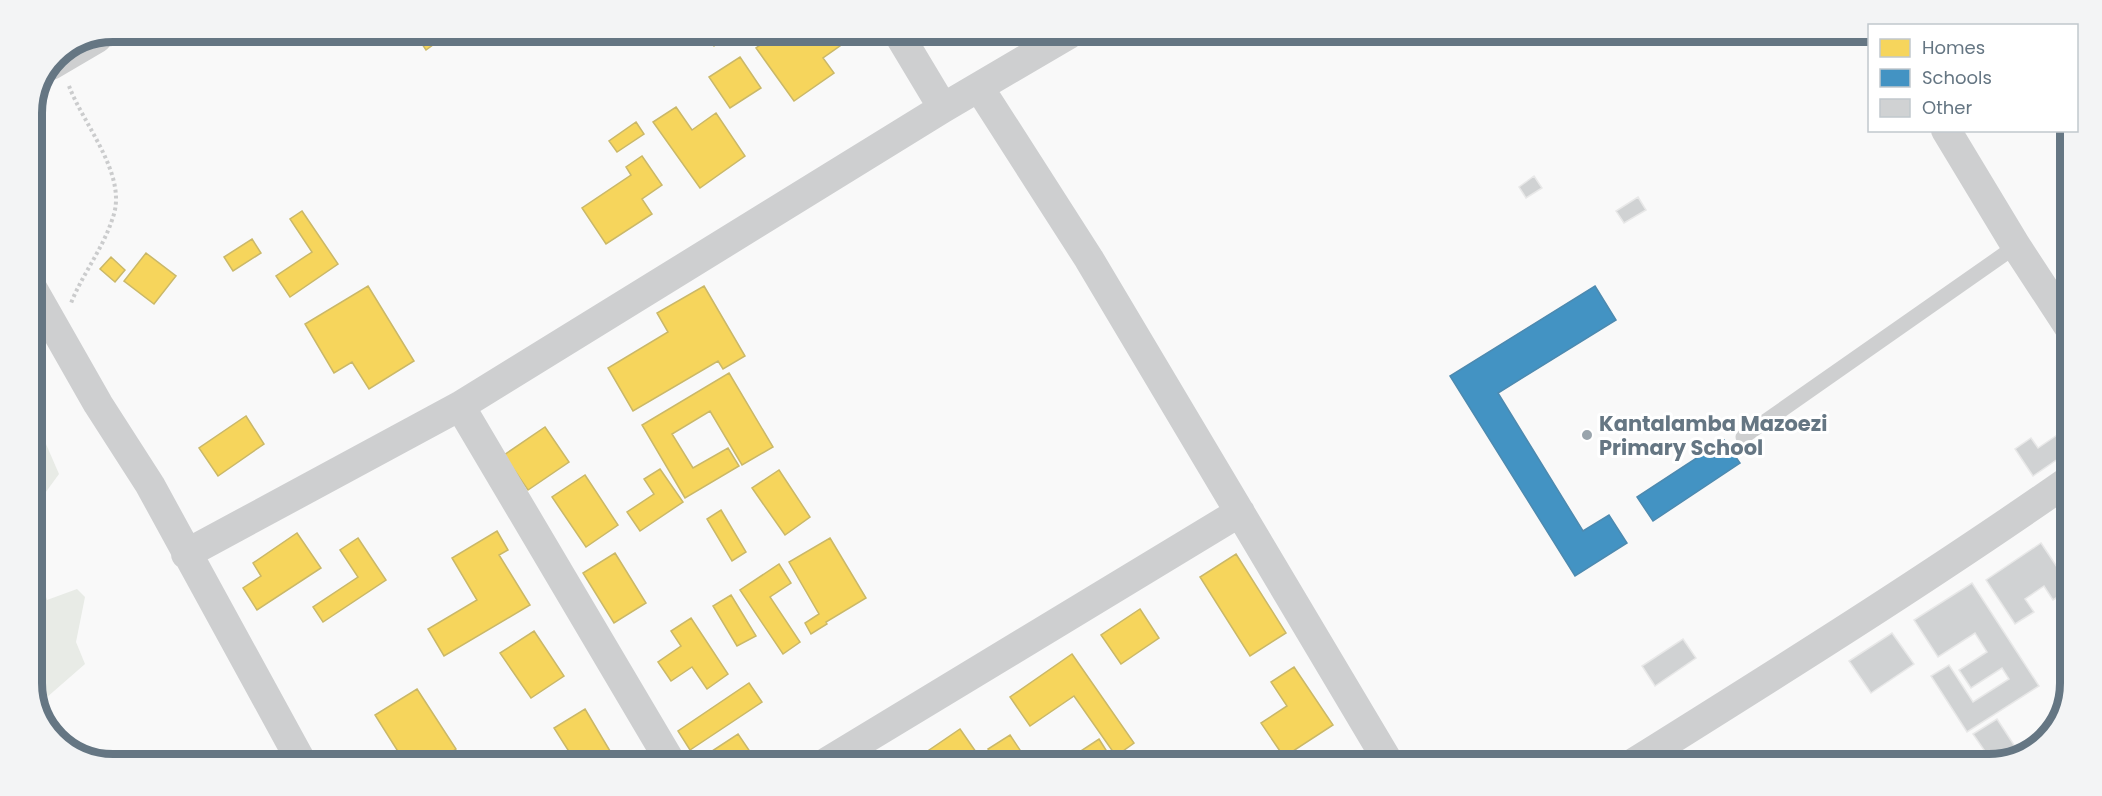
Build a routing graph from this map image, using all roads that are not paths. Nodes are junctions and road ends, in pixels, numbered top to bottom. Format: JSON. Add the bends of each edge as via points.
{"nodes":[{"id":1,"x":903,"y":42,"type":"edge"},
{"id":2,"x":1056,"y":42,"type":"edge"},
{"id":3,"x":980,"y":88,"type":"junction"},
{"id":4,"x":943,"y":108,"type":"junction"},
{"id":5,"x":1947,"y":132,"type":"edge"},
{"id":6,"x":2016,"y":246,"type":"junction"},
{"id":7,"x":42,"y":306,"type":"edge"},
{"id":8,"x":2060,"y":313,"type":"edge"},
{"id":9,"x":460,"y":406,"type":"junction"},
{"id":10,"x":1743,"y":436,"type":"dead end"},
{"id":11,"x":2060,"y":487,"type":"edge"},
{"id":12,"x":1240,"y":512,"type":"junction"},
{"id":13,"x":186,"y":554,"type":"junction"},
{"id":14,"x":298,"y":754,"type":"edge"},
{"id":15,"x":666,"y":754,"type":"edge"},
{"id":16,"x":839,"y":754,"type":"edge"},
{"id":17,"x":1384,"y":754,"type":"edge"},
{"id":18,"x":1648,"y":754,"type":"edge"}],
"edges":[{"from":1,"to":4,"type":"street"},
{"from":2,"to":3,"type":"street"},
{"from":3,"to":4,"type":"street"},
{"from":3,"to":12,"type":"street","via":[[1089,259]]},
{"from":4,"to":9,"type":"street"},
{"from":5,"to":6,"type":"street"},
{"from":6,"to":8,"type":"street"},
{"from":6,"to":10,"type":"lane"},
{"from":7,"to":13,"type":"street","via":[[150,485]]},
{"from":9,"to":13,"type":"street"},
{"from":9,"to":15,"type":"street"},
{"from":11,"to":18,"type":"street"},
{"from":12,"to":16,"type":"street"},
{"from":12,"to":17,"type":"street"},
{"from":13,"to":14,"type":"street"}]}
